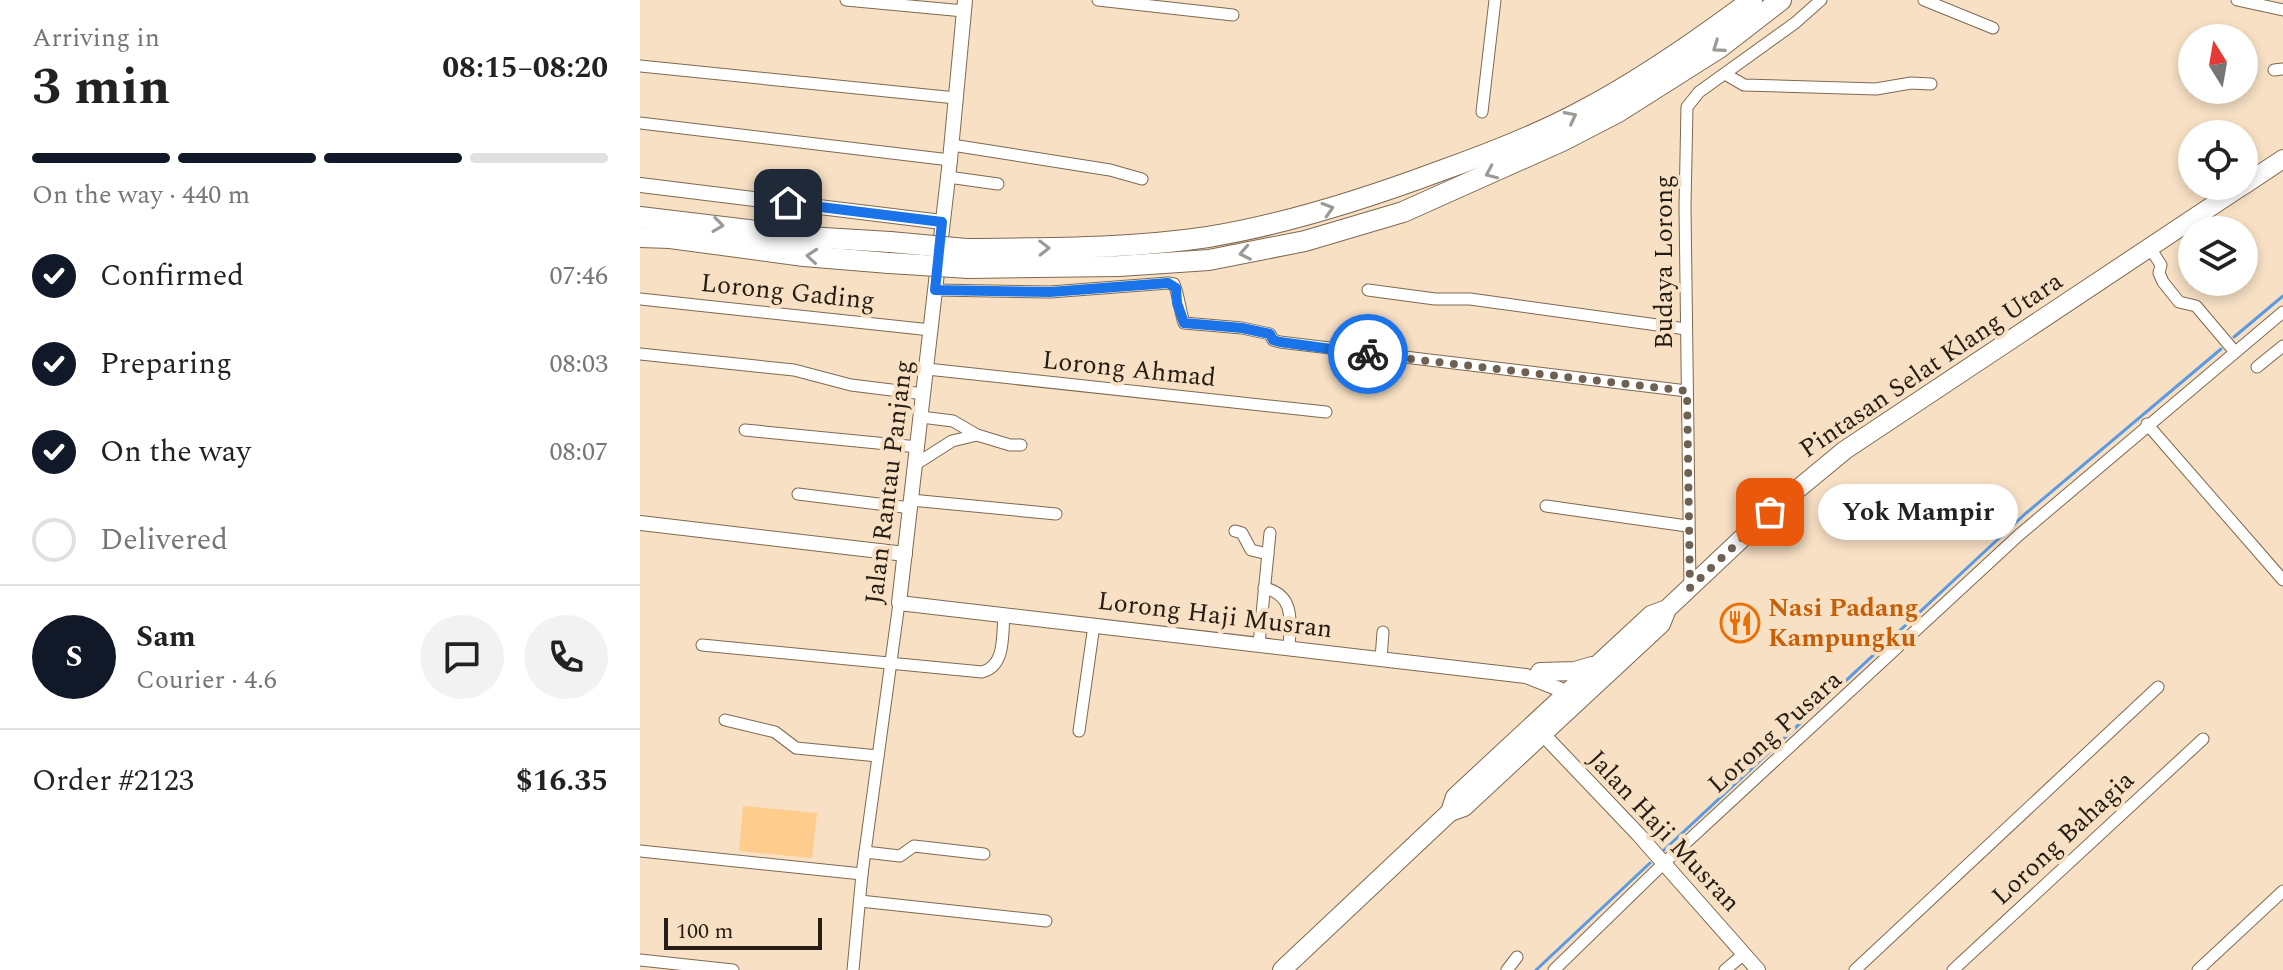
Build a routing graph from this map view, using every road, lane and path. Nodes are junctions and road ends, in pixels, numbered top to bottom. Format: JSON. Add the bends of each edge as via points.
{"nodes":[{"id":1,"x":846,"y":0,"type":"edge"},
{"id":2,"x":1098,"y":0,"type":"edge"},
{"id":3,"x":1495,"y":0,"type":"edge"},
{"id":4,"x":1752,"y":0,"type":"edge"},
{"id":5,"x":1781,"y":0,"type":"edge"},
{"id":6,"x":1821,"y":0,"type":"edge"},
{"id":7,"x":1924,"y":0,"type":"edge"},
{"id":8,"x":2237,"y":0,"type":"edge"},
{"id":9,"x":965,"y":6,"type":"edge"},
{"id":10,"x":2283,"y":10,"type":"edge"},
{"id":11,"x":1233,"y":15,"type":"dead end"},
{"id":12,"x":1993,"y":28,"type":"dead end"},
{"id":13,"x":640,"y":66,"type":"edge"},
{"id":14,"x":1725,"y":74,"type":"junction"},
{"id":15,"x":1931,"y":84,"type":"dead end"},
{"id":16,"x":956,"y":98,"type":"junction"},
{"id":17,"x":1482,"y":112,"type":"dead end"},
{"id":18,"x":640,"y":123,"type":"edge"},
{"id":19,"x":952,"y":145,"type":"junction"},
{"id":20,"x":2283,"y":159,"type":"edge"},
{"id":21,"x":950,"y":160,"type":"junction"},
{"id":22,"x":2258,"y":176,"type":"edge"},
{"id":23,"x":948,"y":177,"type":"junction"},
{"id":24,"x":1142,"y":179,"type":"dead end"},
{"id":25,"x":998,"y":184,"type":"dead end"},
{"id":26,"x":640,"y":185,"type":"edge"},
{"id":27,"x":2222,"y":200,"type":"edge"},
{"id":28,"x":640,"y":217,"type":"edge"},
{"id":29,"x":942,"y":222,"type":"junction"},
{"id":30,"x":640,"y":237,"type":"edge"},
{"id":31,"x":2150,"y":248,"type":"junction"},
{"id":32,"x":890,"y":252,"type":"junction"},
{"id":33,"x":967,"y":258,"type":"junction"},
{"id":34,"x":935,"y":290,"type":"junction"},
{"id":35,"x":1368,"y":290,"type":"dead end"},
{"id":36,"x":640,"y":299,"type":"edge"},
{"id":37,"x":2283,"y":312,"type":"edge"},
{"id":38,"x":1686,"y":329,"type":"junction"},
{"id":39,"x":931,"y":330,"type":"junction"},
{"id":40,"x":2283,"y":346,"type":"edge"},
{"id":41,"x":2235,"y":352,"type":"junction"},
{"id":42,"x":640,"y":354,"type":"edge"},
{"id":43,"x":2257,"y":367,"type":"dead end"},
{"id":44,"x":927,"y":369,"type":"junction"},
{"id":45,"x":1687,"y":391,"type":"junction"},
{"id":46,"x":924,"y":394,"type":"junction"},
{"id":47,"x":1326,"y":412,"type":"dead end"},
{"id":48,"x":921,"y":417,"type":"junction"},
{"id":49,"x":2147,"y":424,"type":"junction"},
{"id":50,"x":745,"y":430,"type":"dead end"},
{"id":51,"x":977,"y":435,"type":"junction"},
{"id":52,"x":1021,"y":445,"type":"dead end"},
{"id":53,"x":918,"y":447,"type":"junction"},
{"id":54,"x":916,"y":464,"type":"junction"},
{"id":55,"x":798,"y":494,"type":"dead end"},
{"id":56,"x":911,"y":504,"type":"junction"},
{"id":57,"x":1546,"y":506,"type":"dead end"},
{"id":58,"x":1056,"y":514,"type":"dead end"},
{"id":59,"x":640,"y":523,"type":"edge"},
{"id":60,"x":1687,"y":526,"type":"junction"},
{"id":61,"x":1235,"y":531,"type":"dead end"},
{"id":62,"x":1270,"y":533,"type":"dead end"},
{"id":63,"x":905,"y":554,"type":"junction"},
{"id":64,"x":1268,"y":554,"type":"junction"},
{"id":65,"x":2283,"y":580,"type":"edge"},
{"id":66,"x":1264,"y":588,"type":"junction"},
{"id":67,"x":1690,"y":588,"type":"junction"},
{"id":68,"x":899,"y":603,"type":"junction"},
{"id":69,"x":1667,"y":609,"type":"junction"},
{"id":70,"x":1004,"y":615,"type":"junction"},
{"id":71,"x":1094,"y":625,"type":"junction"},
{"id":72,"x":1383,"y":632,"type":"dead end"},
{"id":73,"x":1259,"y":644,"type":"junction"},
{"id":74,"x":702,"y":645,"type":"dead end"},
{"id":75,"x":1289,"y":648,"type":"junction"},
{"id":76,"x":1381,"y":659,"type":"junction"},
{"id":77,"x":889,"y":664,"type":"junction"},
{"id":78,"x":1597,"y":664,"type":"junction"},
{"id":79,"x":1535,"y":677,"type":"junction"},
{"id":80,"x":2158,"y":687,"type":"dead end"},
{"id":81,"x":1574,"y":696,"type":"junction"},
{"id":82,"x":1549,"y":710,"type":"junction"},
{"id":83,"x":725,"y":720,"type":"dead end"},
{"id":84,"x":1538,"y":729,"type":"junction"},
{"id":85,"x":1079,"y":731,"type":"dead end"},
{"id":86,"x":2203,"y":739,"type":"dead end"},
{"id":87,"x":878,"y":756,"type":"junction"},
{"id":88,"x":640,"y":851,"type":"edge"},
{"id":89,"x":865,"y":852,"type":"junction"},
{"id":90,"x":984,"y":854,"type":"dead end"},
{"id":91,"x":1663,"y":864,"type":"junction"},
{"id":92,"x":862,"y":874,"type":"junction"},
{"id":93,"x":2283,"y":891,"type":"edge"},
{"id":94,"x":860,"y":901,"type":"junction"},
{"id":95,"x":1046,"y":921,"type":"dead end"},
{"id":96,"x":1744,"y":954,"type":"junction"},
{"id":97,"x":1517,"y":957,"type":"dead end"},
{"id":98,"x":640,"y":960,"type":"edge"},
{"id":99,"x":733,"y":970,"type":"edge"},
{"id":100,"x":853,"y":970,"type":"edge"},
{"id":101,"x":1282,"y":970,"type":"edge"},
{"id":102,"x":1507,"y":970,"type":"edge"},
{"id":103,"x":1554,"y":970,"type":"edge"},
{"id":104,"x":1725,"y":970,"type":"edge"},
{"id":105,"x":1758,"y":970,"type":"edge"},
{"id":106,"x":1855,"y":970,"type":"edge"},
{"id":107,"x":1953,"y":970,"type":"edge"},
{"id":108,"x":2198,"y":970,"type":"edge"}],
"edges":[{"from":1,"to":9,"type":"street"},
{"from":2,"to":11,"type":"street"},
{"from":3,"to":17,"type":"street"},
{"from":33,"to":4,"type":"highway","one_way":true,"via":[[1208,237],[1383,192],[1501,149],[1579,113]]},
{"from":5,"to":33,"type":"highway","one_way":true,"via":[[1719,48],[1618,112],[1403,212],[1305,241],[1209,260],[1012,270]]},
{"from":6,"to":14,"type":"street","name":"Budaya Lorong"},
{"from":7,"to":12,"type":"street"},
{"from":8,"to":10,"type":"street"},
{"from":9,"to":16,"type":"street","name":"Jalan Rantau Panjang"},
{"from":13,"to":16,"type":"street"},
{"from":14,"to":15,"type":"street","via":[[1744,85],[1876,89]]},
{"from":14,"to":38,"type":"street","name":"Budaya Lorong","via":[[1687,107]]},
{"from":16,"to":19,"type":"street","name":"Jalan Rantau Panjang"},
{"from":18,"to":21,"type":"street"},
{"from":19,"to":21,"type":"street","name":"Jalan Rantau Panjang"},
{"from":19,"to":24,"type":"street"},
{"from":20,"to":22,"type":"highway","name":"Pintasan Selat Klang Utara"},
{"from":21,"to":23,"type":"street","name":"Jalan Rantau Panjang"},
{"from":23,"to":25,"type":"street"},
{"from":23,"to":29,"type":"street","name":"Jalan Rantau Panjang"},
{"from":26,"to":29,"type":"street"},
{"from":27,"to":31,"type":"highway","name":"Pintasan Selat Klang Utara"},
{"from":28,"to":32,"type":"highway","one_way":true},
{"from":29,"to":34,"type":"street","name":"Jalan Rantau Panjang"},
{"from":32,"to":30,"type":"highway","one_way":true,"via":[[804,256]]},
{"from":31,"to":41,"type":"street","via":[[2161,265],[2163,282],[2179,302],[2196,306]]},
{"from":31,"to":67,"type":"highway","name":"Pintasan Selat Klang Utara","via":[[1845,450]]},
{"from":32,"to":33,"type":"highway","bridge":true},
{"from":34,"to":39,"type":"street","name":"Jalan Rantau Panjang"},
{"from":34,"to":45,"type":"street","via":[[1050,292],[1168,283],[1176,288],[1184,323],[1242,328],[1270,334],[1280,342]]},
{"from":35,"to":38,"type":"street"},
{"from":36,"to":39,"type":"street","name":"Lorong Gading"},
{"from":37,"to":41,"type":"street","name":"Lorong Pusara"},
{"from":38,"to":45,"type":"street","name":"Budaya Lorong"},
{"from":39,"to":44,"type":"street","name":"Jalan Rantau Panjang"},
{"from":40,"to":43,"type":"street"},
{"from":41,"to":49,"type":"street","name":"Lorong Pusara"},
{"from":42,"to":46,"type":"street","via":[[794,370],[851,385]]},
{"from":44,"to":46,"type":"street","name":"Jalan Rantau Panjang"},
{"from":44,"to":47,"type":"street","name":"Lorong Ahmad"},
{"from":45,"to":60,"type":"street","name":"Budaya Lorong"},
{"from":46,"to":48,"type":"street","name":"Jalan Rantau Panjang"},
{"from":48,"to":51,"type":"street","via":[[953,421]]},
{"from":48,"to":53,"type":"street","name":"Jalan Rantau Panjang"},
{"from":49,"to":65,"type":"street"},
{"from":49,"to":91,"type":"street","name":"Lorong Pusara"},
{"from":50,"to":53,"type":"street"},
{"from":51,"to":52,"type":"street"},
{"from":51,"to":54,"type":"street","via":[[952,441]]},
{"from":53,"to":54,"type":"street","name":"Jalan Rantau Panjang"},
{"from":54,"to":56,"type":"street","name":"Jalan Rantau Panjang"},
{"from":55,"to":56,"type":"street"},
{"from":56,"to":58,"type":"street"},
{"from":56,"to":63,"type":"street","name":"Jalan Rantau Panjang"},
{"from":57,"to":60,"type":"street"},
{"from":59,"to":63,"type":"street"},
{"from":60,"to":67,"type":"street","name":"Budaya Lorong"},
{"from":61,"to":64,"type":"street","via":[[1242,533],[1251,550]]},
{"from":62,"to":64,"type":"street"},
{"from":63,"to":68,"type":"street","name":"Jalan Rantau Panjang"},
{"from":64,"to":66,"type":"street"},
{"from":66,"to":73,"type":"street"},
{"from":66,"to":75,"type":"street","via":[[1285,600]]},
{"from":67,"to":69,"type":"highway","name":"Pintasan Selat Klang Utara"},
{"from":68,"to":70,"type":"street","name":"Lorong Haji Musran"},
{"from":68,"to":77,"type":"street","name":"Jalan Rantau Panjang"},
{"from":69,"to":78,"type":"highway","name":"Pintasan Selat Klang Utara","via":[[1651,615]]},
{"from":69,"to":81,"type":"highway","name":"Pintasan Selat Klang Utara","via":[[1661,624]]},
{"from":70,"to":71,"type":"street","name":"Lorong Haji Musran"},
{"from":70,"to":77,"type":"street","via":[[998,663],[991,670]]},
{"from":71,"to":73,"type":"street","name":"Lorong Haji Musran"},
{"from":71,"to":85,"type":"street"},
{"from":72,"to":76,"type":"street"},
{"from":73,"to":75,"type":"street","name":"Lorong Haji Musran"},
{"from":74,"to":77,"type":"street"},
{"from":75,"to":76,"type":"street","name":"Lorong Haji Musran"},
{"from":76,"to":79,"type":"street","name":"Lorong Haji Musran"},
{"from":77,"to":87,"type":"street","name":"Jalan Rantau Panjang"},
{"from":78,"to":79,"type":"highway"},
{"from":78,"to":81,"type":"highway","name":"Pintasan Selat Klang Utara"},
{"from":79,"to":81,"type":"street","name":"Lorong Haji Musran","via":[[1558,677]]},
{"from":79,"to":82,"type":"highway","via":[[1549,696]]},
{"from":80,"to":106,"type":"street"},
{"from":81,"to":82,"type":"highway","name":"Pintasan Selat Klang Utara"},
{"from":81,"to":84,"type":"highway","name":"Pintasan Selat Klang Utara"},
{"from":82,"to":84,"type":"highway","name":"Pintasan Selat Klang Utara"},
{"from":83,"to":87,"type":"street","via":[[775,732],[796,748]]},
{"from":84,"to":91,"type":"street","name":"Jalan Haji Musran"},
{"from":84,"to":101,"type":"highway","name":"Pintasan Selat Klang Utara","via":[[1464,807],[1450,812]]},
{"from":86,"to":107,"type":"street","name":"Lorong Bahagia"},
{"from":87,"to":89,"type":"street","name":"Jalan Rantau Panjang"},
{"from":88,"to":92,"type":"street"},
{"from":89,"to":90,"type":"street","via":[[900,856],[914,846]]},
{"from":89,"to":92,"type":"street","name":"Jalan Rantau Panjang"},
{"from":91,"to":96,"type":"street","name":"Jalan Haji Musran"},
{"from":91,"to":103,"type":"street","name":"Lorong Pusara"},
{"from":92,"to":94,"type":"street","name":"Jalan Rantau Panjang"},
{"from":93,"to":108,"type":"street"},
{"from":94,"to":95,"type":"street"},
{"from":94,"to":100,"type":"street","name":"Jalan Rantau Panjang"},
{"from":96,"to":104,"type":"street"},
{"from":96,"to":105,"type":"street","name":"Jalan Haji Musran"},
{"from":97,"to":102,"type":"street"},
{"from":98,"to":99,"type":"street"}]}
